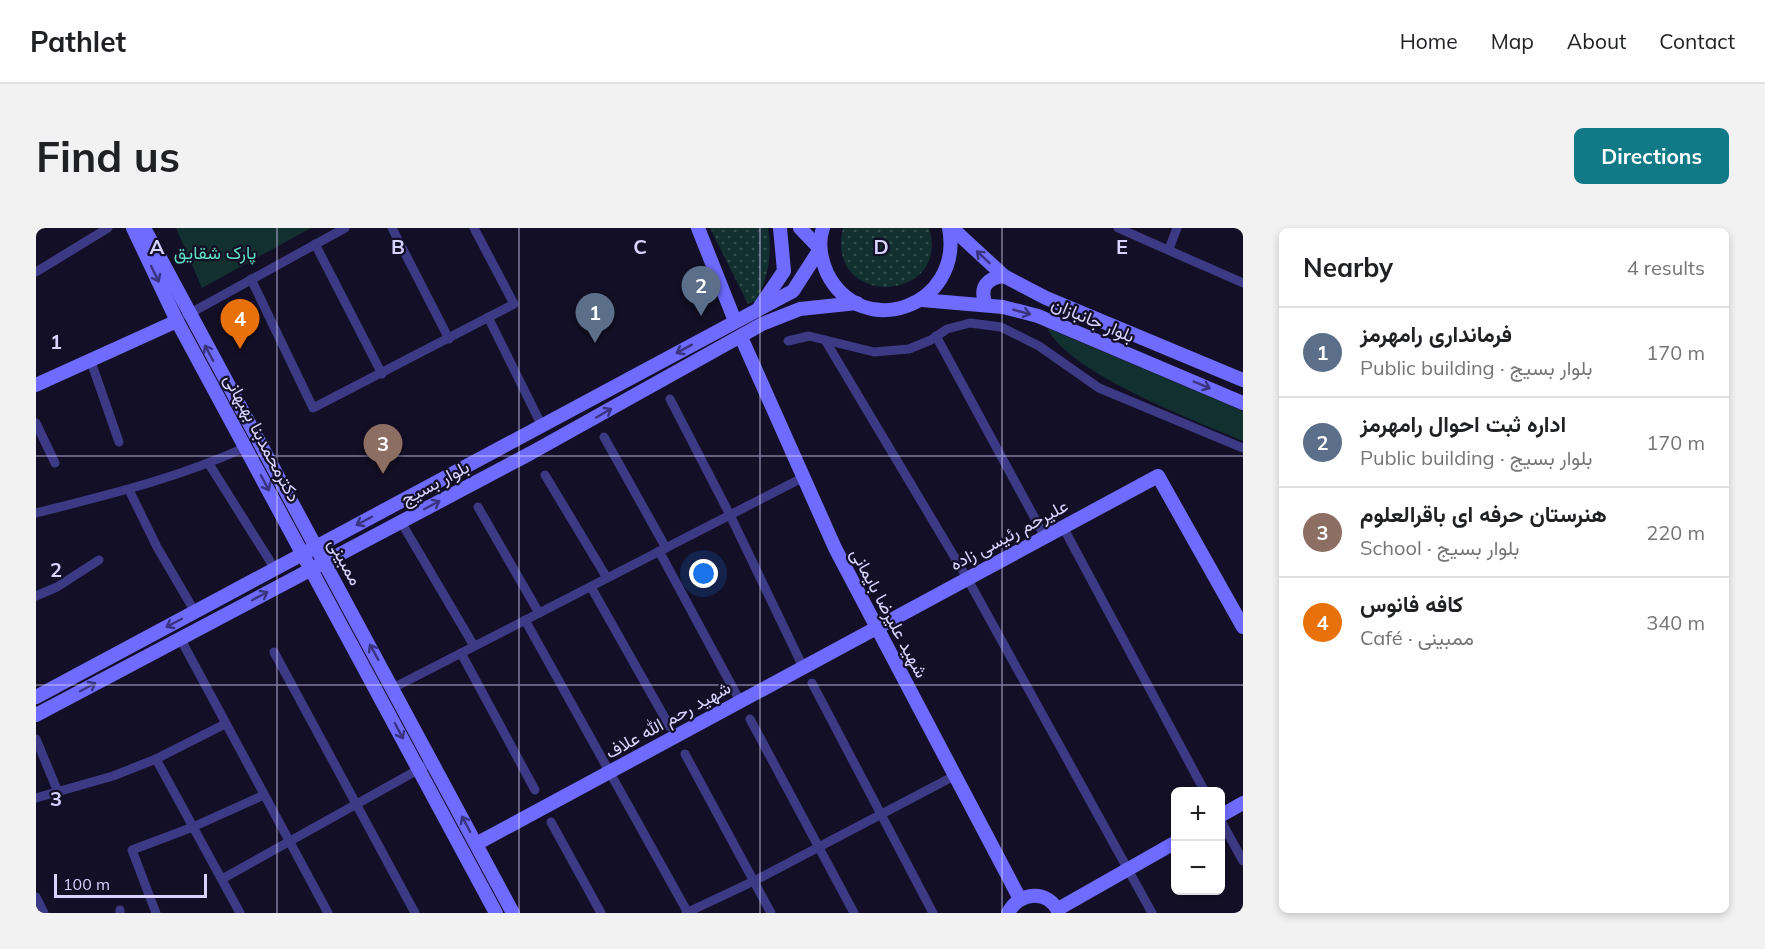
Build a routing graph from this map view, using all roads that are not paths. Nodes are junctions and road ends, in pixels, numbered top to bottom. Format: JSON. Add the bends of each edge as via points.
{"nodes":[{"id":1,"x":108,"y":228,"type":"edge"},
{"id":2,"x":133,"y":228,"type":"edge"},
{"id":3,"x":144,"y":228,"type":"edge"},
{"id":4,"x":345,"y":228,"type":"edge"},
{"id":5,"x":392,"y":228,"type":"edge"},
{"id":6,"x":474,"y":228,"type":"edge"},
{"id":7,"x":698,"y":228,"type":"edge"},
{"id":8,"x":780,"y":228,"type":"edge"},
{"id":9,"x":800,"y":228,"type":"edge"},
{"id":10,"x":823,"y":228,"type":"edge"},
{"id":11,"x":950,"y":228,"type":"edge"},
{"id":12,"x":1118,"y":228,"type":"edge"},
{"id":13,"x":1177,"y":228,"type":"edge"},
{"id":14,"x":315,"y":244,"type":"junction"},
{"id":15,"x":820,"y":249,"type":"junction"},
{"id":16,"x":1169,"y":249,"type":"junction"},
{"id":17,"x":36,"y":272,"type":"edge"},
{"id":18,"x":1004,"y":276,"type":"junction"},
{"id":19,"x":251,"y":279,"type":"junction"},
{"id":20,"x":1243,"y":283,"type":"edge"},
{"id":21,"x":793,"y":291,"type":"junction"},
{"id":22,"x":922,"y":300,"type":"junction"},
{"id":23,"x":857,"y":303,"type":"junction"},
{"id":24,"x":986,"y":305,"type":"junction"},
{"id":25,"x":800,"y":309,"type":"junction"},
{"id":26,"x":757,"y":312,"type":"junction"},
{"id":27,"x":488,"y":317,"type":"junction"},
{"id":28,"x":183,"y":318,"type":"junction"},
{"id":29,"x":735,"y":321,"type":"junction"},
{"id":30,"x":936,"y":336,"type":"junction"},
{"id":31,"x":741,"y":337,"type":"junction"},
{"id":32,"x":449,"y":339,"type":"junction"},
{"id":33,"x":825,"y":340,"type":"junction"},
{"id":34,"x":788,"y":341,"type":"dead end"},
{"id":35,"x":90,"y":359,"type":"junction"},
{"id":36,"x":382,"y":374,"type":"junction"},
{"id":37,"x":1243,"y":380,"type":"edge"},
{"id":38,"x":36,"y":385,"type":"edge"},
{"id":39,"x":670,"y":399,"type":"dead end"},
{"id":40,"x":1243,"y":403,"type":"edge"},
{"id":41,"x":36,"y":423,"type":"edge"},
{"id":42,"x":542,"y":426,"type":"junction"},
{"id":43,"x":604,"y":437,"type":"dead end"},
{"id":44,"x":119,"y":442,"type":"dead end"},
{"id":45,"x":246,"y":447,"type":"junction"},
{"id":46,"x":502,"y":447,"type":"junction"},
{"id":47,"x":1243,"y":448,"type":"edge"},
{"id":48,"x":55,"y":463,"type":"dead end"},
{"id":49,"x":209,"y":464,"type":"junction"},
{"id":50,"x":511,"y":464,"type":"junction"},
{"id":51,"x":545,"y":475,"type":"dead end"},
{"id":52,"x":804,"y":477,"type":"junction"},
{"id":53,"x":129,"y":490,"type":"junction"},
{"id":54,"x":478,"y":507,"type":"dead end"},
{"id":55,"x":36,"y":513,"type":"edge"},
{"id":56,"x":730,"y":515,"type":"junction"},
{"id":57,"x":401,"y":522,"type":"junction"},
{"id":58,"x":1063,"y":527,"type":"junction"},
{"id":59,"x":1045,"y":537,"type":"junction"},
{"id":60,"x":316,"y":546,"type":"junction"},
{"id":61,"x":663,"y":550,"type":"junction"},
{"id":62,"x":304,"y":554,"type":"junction"},
{"id":63,"x":99,"y":560,"type":"dead end"},
{"id":64,"x":324,"y":562,"type":"junction"},
{"id":65,"x":311,"y":568,"type":"junction"},
{"id":66,"x":275,"y":569,"type":"junction"},
{"id":67,"x":607,"y":578,"type":"junction"},
{"id":68,"x":967,"y":578,"type":"junction"},
{"id":69,"x":591,"y":586,"type":"junction"},
{"id":70,"x":36,"y":596,"type":"edge"},
{"id":71,"x":195,"y":612,"type":"junction"},
{"id":72,"x":539,"y":613,"type":"junction"},
{"id":73,"x":525,"y":620,"type":"junction"},
{"id":74,"x":876,"y":627,"type":"junction"},
{"id":75,"x":1243,"y":627,"type":"edge"},
{"id":76,"x":180,"y":638,"type":"junction"},
{"id":77,"x":474,"y":646,"type":"junction"},
{"id":78,"x":274,"y":652,"type":"dead end"},
{"id":79,"x":460,"y":653,"type":"junction"},
{"id":80,"x":803,"y":667,"type":"junction"},
{"id":81,"x":812,"y":683,"type":"dead end"},
{"id":82,"x":393,"y":688,"type":"junction"},
{"id":83,"x":36,"y":697,"type":"edge"},
{"id":84,"x":740,"y":701,"type":"junction"},
{"id":85,"x":36,"y":715,"type":"edge"},
{"id":86,"x":750,"y":719,"type":"dead end"},
{"id":87,"x":225,"y":724,"type":"junction"},
{"id":88,"x":670,"y":727,"type":"dead end"},
{"id":89,"x":36,"y":739,"type":"edge"},
{"id":90,"x":685,"y":754,"type":"dead end"},
{"id":91,"x":156,"y":759,"type":"junction"},
{"id":92,"x":432,"y":762,"type":"junction"},
{"id":93,"x":419,"y":769,"type":"junction"},
{"id":94,"x":610,"y":772,"type":"junction"},
{"id":95,"x":954,"y":776,"type":"junction"},
{"id":96,"x":1203,"y":787,"type":"edge"},
{"id":97,"x":535,"y":790,"type":"dead end"},
{"id":98,"x":58,"y":792,"type":"junction"},
{"id":99,"x":264,"y":795,"type":"junction"},
{"id":100,"x":36,"y":798,"type":"edge"},
{"id":101,"x":1243,"y":803,"type":"edge"},
{"id":102,"x":355,"y":804,"type":"junction"},
{"id":103,"x":882,"y":813,"type":"junction"},
{"id":104,"x":1225,"y":815,"type":"edge"},
{"id":105,"x":551,"y":822,"type":"dead end"},
{"id":106,"x":1225,"y":826,"type":"edge"},
{"id":107,"x":194,"y":827,"type":"junction"},
{"id":108,"x":288,"y":840,"type":"junction"},
{"id":109,"x":476,"y":844,"type":"junction"},
{"id":110,"x":1171,"y":845,"type":"edge"},
{"id":111,"x":818,"y":846,"type":"junction"},
{"id":112,"x":1243,"y":861,"type":"edge"},
{"id":113,"x":1128,"y":870,"type":"junction"},
{"id":114,"x":222,"y":879,"type":"junction"},
{"id":115,"x":754,"y":881,"type":"junction"},
{"id":116,"x":36,"y":897,"type":"edge"},
{"id":117,"x":1020,"y":898,"type":"junction"},
{"id":118,"x":1059,"y":911,"type":"edge"},
{"id":119,"x":44,"y":913,"type":"edge"},
{"id":120,"x":156,"y":913,"type":"edge"},
{"id":121,"x":240,"y":913,"type":"edge"},
{"id":122,"x":328,"y":913,"type":"edge"},
{"id":123,"x":415,"y":913,"type":"edge"},
{"id":124,"x":496,"y":913,"type":"edge"},
{"id":125,"x":513,"y":913,"type":"edge"},
{"id":126,"x":601,"y":913,"type":"edge"},
{"id":127,"x":687,"y":913,"type":"edge"},
{"id":128,"x":771,"y":913,"type":"edge"},
{"id":129,"x":854,"y":913,"type":"edge"},
{"id":130,"x":933,"y":913,"type":"edge"},
{"id":131,"x":1008,"y":913,"type":"edge"},
{"id":132,"x":1152,"y":913,"type":"edge"}],
"edges":[{"from":1,"to":17,"type":"street"},
{"from":2,"to":28,"type":"street","name":"دکترمحمدبنا بهبهانی","one_way":true},
{"from":3,"to":28,"type":"street","name":"ممبینی"},
{"from":4,"to":14,"type":"street"},
{"from":5,"to":32,"type":"street"},
{"from":6,"to":27,"type":"street","via":[[514,304]]},
{"from":7,"to":29,"type":"street"},
{"from":8,"to":26,"type":"street","via":[[784,271]]},
{"from":9,"to":15,"type":"street"},
{"from":10,"to":15,"type":"street"},
{"from":18,"to":11,"type":"street","name":"بلوار جانبازان","one_way":true},
{"from":11,"to":22,"type":"street","via":[[950,258],[945,274]]},
{"from":12,"to":16,"type":"street"},
{"from":13,"to":16,"type":"street"},
{"from":14,"to":19,"type":"street"},
{"from":14,"to":36,"type":"street"},
{"from":15,"to":21,"type":"street","name":"بلوار بسیج"},
{"from":15,"to":23,"type":"street","via":[[831,281]]},
{"from":16,"to":20,"type":"street"},
{"from":18,"to":24,"type":"street","via":[[994,277],[983,288]]},
{"from":18,"to":37,"type":"street","name":"بلوار جانبازان","via":[[1046,298]]},
{"from":19,"to":28,"type":"street"},
{"from":19,"to":36,"type":"street","via":[[313,408]]},
{"from":21,"to":25,"type":"street","via":[[800,298]]},
{"from":21,"to":26,"type":"street","name":"بلوار بسیج"},
{"from":22,"to":23,"type":"street","via":[[890,310]]},
{"from":22,"to":24,"type":"street","name":"بلوار جانبازان"},
{"from":23,"to":25,"type":"street","name":"بلوار بسیج"},
{"from":24,"to":40,"type":"street","name":"بلوار جانبازان","one_way":true,"via":[[1038,316]]},
{"from":25,"to":31,"type":"street","name":"بلوار بسیج"},
{"from":26,"to":29,"type":"street","name":"بلوار بسیج"},
{"from":27,"to":32,"type":"street"},
{"from":27,"to":42,"type":"street"},
{"from":28,"to":35,"type":"street"},
{"from":28,"to":45,"type":"street","name":"دکترمحمدبنا بهبهانی"},
{"from":60,"to":28,"type":"street","name":"ممبینی","one_way":true},
{"from":29,"to":42,"type":"street","name":"بلوار بسیج","one_way":true},
{"from":30,"to":33,"type":"street","via":[[909,349],[874,352]]},
{"from":30,"to":47,"type":"street","via":[[970,323],[1001,327],[1040,346],[1099,388]]},
{"from":30,"to":59,"type":"street"},
{"from":50,"to":31,"type":"street","name":"بلوار بسیج","one_way":true},
{"from":31,"to":52,"type":"street","name":"شهید علیرضا بایمانی"},
{"from":32,"to":36,"type":"street"},
{"from":33,"to":34,"type":"street","via":[[810,336]]},
{"from":33,"to":68,"type":"street"},
{"from":35,"to":38,"type":"street"},
{"from":35,"to":44,"type":"street"},
{"from":39,"to":56,"type":"street"},
{"from":41,"to":48,"type":"street"},
{"from":42,"to":46,"type":"street","name":"بلوار بسیج"},
{"from":43,"to":61,"type":"street"},
{"from":45,"to":49,"type":"street"},
{"from":45,"to":62,"type":"street","name":"دکترمحمدبنا بهبهانی","one_way":true},
{"from":46,"to":50,"type":"street"},
{"from":46,"to":60,"type":"street","name":"بلوار بسیج","one_way":true},
{"from":49,"to":53,"type":"street"},
{"from":49,"to":66,"type":"street"},
{"from":57,"to":50,"type":"street","name":"بلوار بسیج","one_way":true},
{"from":51,"to":67,"type":"street"},
{"from":52,"to":56,"type":"street"},
{"from":52,"to":74,"type":"street","name":"شهید علیرضا بایمانی"},
{"from":53,"to":55,"type":"street"},
{"from":53,"to":71,"type":"street"},
{"from":54,"to":72,"type":"street"},
{"from":56,"to":61,"type":"street"},
{"from":56,"to":80,"type":"street"},
{"from":57,"to":64,"type":"street","name":"بلوار بسیج"},
{"from":57,"to":77,"type":"street"},
{"from":58,"to":59,"type":"street","name":"علیرحم رئیسی زاده"},
{"from":58,"to":75,"type":"street","name":"علیرحم رئیسی زاده","via":[[1158,476]]},
{"from":58,"to":96,"type":"street"},
{"from":59,"to":68,"type":"street","name":"علیرحم رئیسی زاده"},
{"from":60,"to":62,"type":"street","name":"بلوار بسیج"},
{"from":60,"to":64,"type":"street","name":"ممبینی"},
{"from":61,"to":67,"type":"street"},
{"from":61,"to":84,"type":"street"},
{"from":62,"to":65,"type":"street","name":"دکترمحمدبنا بهبهانی"},
{"from":62,"to":66,"type":"street","name":"بلوار بسیج"},
{"from":63,"to":70,"type":"street"},
{"from":64,"to":65,"type":"street","name":"بلوار بسیج"},
{"from":82,"to":64,"type":"street","name":"ممبینی","one_way":true},
{"from":76,"to":65,"type":"street","name":"بلوار بسیج","one_way":true},
{"from":65,"to":93,"type":"street","name":"ممبینی","one_way":true},
{"from":66,"to":71,"type":"street","name":"بلوار بسیج"},
{"from":67,"to":69,"type":"street"},
{"from":68,"to":74,"type":"street","name":"علیرحم رئیسی زاده"},
{"from":68,"to":113,"type":"street"},
{"from":69,"to":72,"type":"street"},
{"from":69,"to":88,"type":"street"},
{"from":71,"to":83,"type":"street","name":"بلوار بسیج","one_way":true},
{"from":72,"to":73,"type":"street"},
{"from":73,"to":77,"type":"street"},
{"from":73,"to":94,"type":"street"},
{"from":74,"to":80,"type":"street","name":"شهید رحم الله علاف"},
{"from":74,"to":95,"type":"street","name":"شهید علیرضا بایمانی"},
{"from":85,"to":76,"type":"street","name":"بلوار بسیج","one_way":true},
{"from":76,"to":87,"type":"street"},
{"from":77,"to":79,"type":"street"},
{"from":78,"to":102,"type":"street"},
{"from":79,"to":82,"type":"street"},
{"from":79,"to":97,"type":"street"},
{"from":80,"to":84,"type":"street","name":"شهید رحم الله علاف"},
{"from":81,"to":103,"type":"street"},
{"from":82,"to":92,"type":"street","name":"ممبینی"},
{"from":84,"to":94,"type":"street","name":"شهید رحم الله علاف"},
{"from":86,"to":111,"type":"street"},
{"from":87,"to":91,"type":"street"},
{"from":87,"to":99,"type":"street"},
{"from":89,"to":98,"type":"street"},
{"from":90,"to":115,"type":"street"},
{"from":91,"to":98,"type":"street"},
{"from":91,"to":107,"type":"street"},
{"from":92,"to":93,"type":"street"},
{"from":109,"to":92,"type":"street","name":"ممبینی","one_way":true},
{"from":93,"to":102,"type":"street"},
{"from":93,"to":124,"type":"street","name":"ممبینی"},
{"from":94,"to":109,"type":"street","name":"شهید رحم الله علاف"},
{"from":94,"to":127,"type":"street"},
{"from":95,"to":103,"type":"street"},
{"from":95,"to":117,"type":"street","name":"شهید علیرضا بایمانی"},
{"from":98,"to":100,"type":"street"},
{"from":99,"to":107,"type":"street"},
{"from":99,"to":108,"type":"street"},
{"from":101,"to":104,"type":"street"},
{"from":102,"to":108,"type":"street"},
{"from":102,"to":123,"type":"street"},
{"from":103,"to":111,"type":"street"},
{"from":103,"to":130,"type":"street"},
{"from":105,"to":126,"type":"street"},
{"from":106,"to":112,"type":"street"},
{"from":107,"to":114,"type":"street"},
{"from":107,"to":120,"type":"street","via":[[132,850]]},
{"from":108,"to":114,"type":"street"},
{"from":108,"to":122,"type":"street"},
{"from":109,"to":125,"type":"street","name":"ممبینی"},
{"from":110,"to":113,"type":"street"},
{"from":111,"to":115,"type":"street"},
{"from":111,"to":129,"type":"street"},
{"from":113,"to":118,"type":"street"},
{"from":113,"to":132,"type":"street"},
{"from":114,"to":121,"type":"street"},
{"from":115,"to":127,"type":"street"},
{"from":115,"to":128,"type":"street"},
{"from":116,"to":119,"type":"street"},
{"from":117,"to":118,"type":"street","via":[[1045,897]]},
{"from":117,"to":131,"type":"street"}]}
